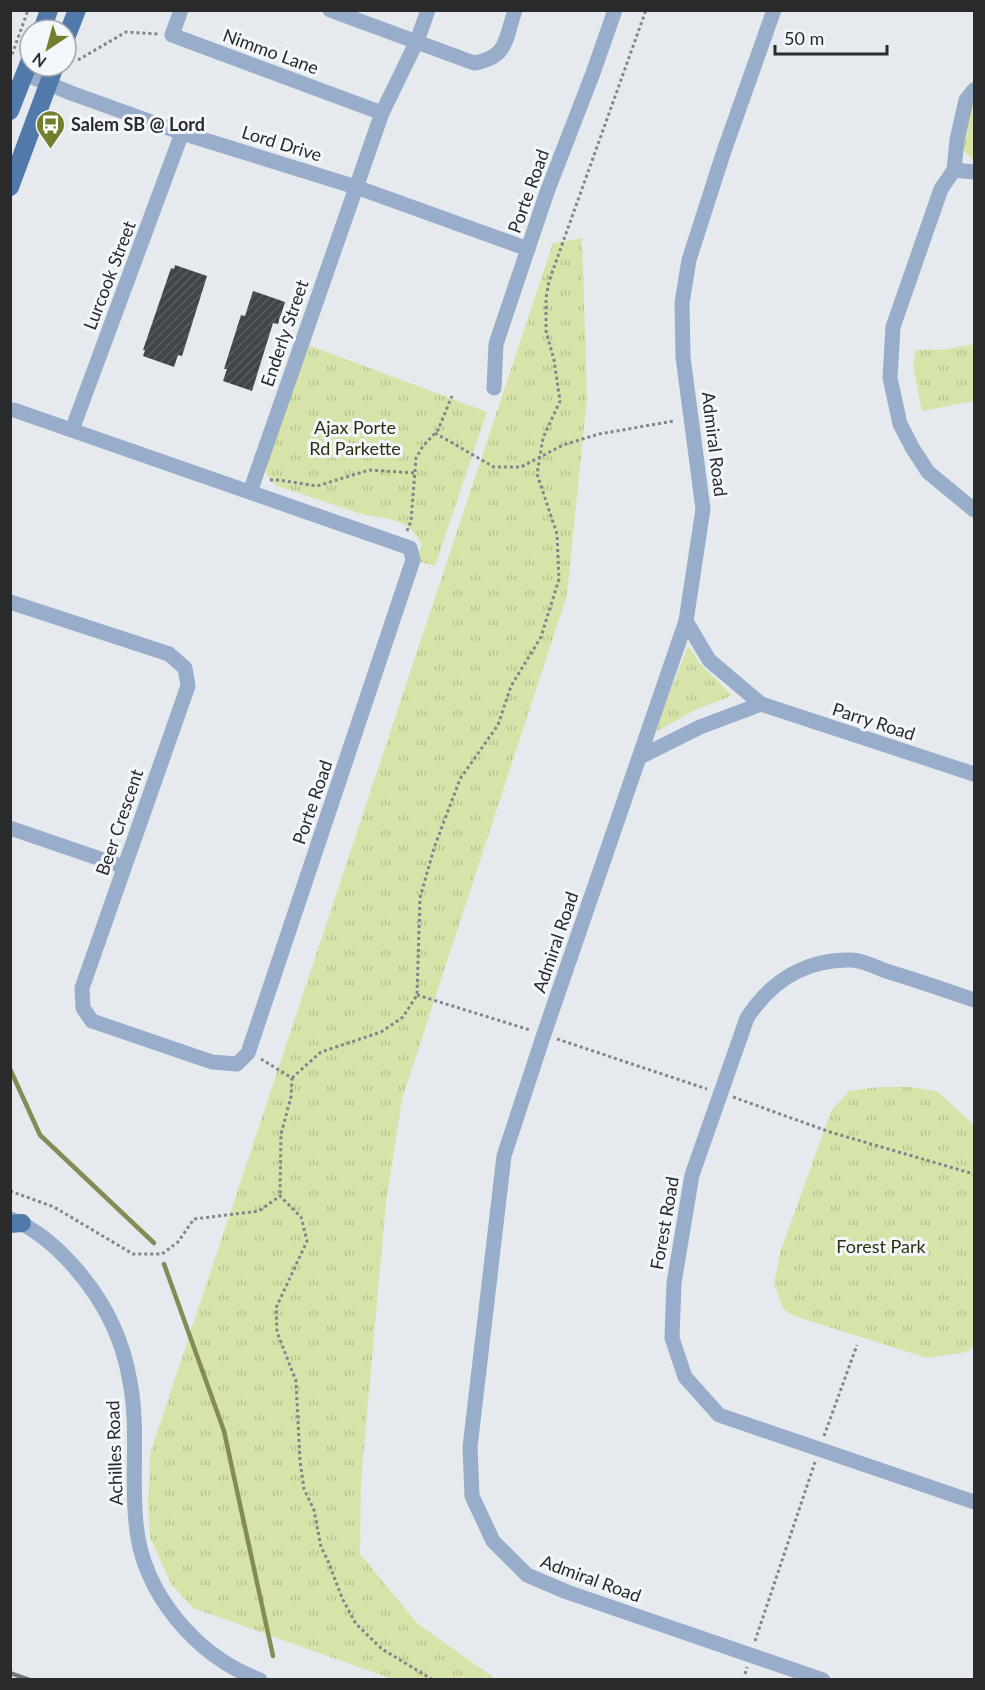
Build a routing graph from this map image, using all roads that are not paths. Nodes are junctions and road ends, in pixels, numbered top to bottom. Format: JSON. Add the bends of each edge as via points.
{"nodes":[{"id":1,"x":181,"y":10,"type":"edge"},
{"id":2,"x":330,"y":10,"type":"edge"},
{"id":3,"x":428,"y":10,"type":"edge"},
{"id":4,"x":515,"y":10,"type":"edge"},
{"id":5,"x":615,"y":10,"type":"edge"},
{"id":6,"x":774,"y":10,"type":"edge"},
{"id":7,"x":346,"y":13,"type":"edge"},
{"id":8,"x":417,"y":41,"type":"junction"},
{"id":9,"x":23,"y":78,"type":"edge"},
{"id":10,"x":41,"y":78,"type":"edge"},
{"id":11,"x":50,"y":78,"type":"edge"},
{"id":12,"x":48,"y":84,"type":"junction"},
{"id":13,"x":975,"y":90,"type":"edge"},
{"id":14,"x":10,"y":111,"type":"edge"},
{"id":15,"x":382,"y":113,"type":"junction"},
{"id":16,"x":182,"y":133,"type":"junction"},
{"id":17,"x":954,"y":170,"type":"junction"},
{"id":18,"x":975,"y":172,"type":"edge"},
{"id":19,"x":10,"y":187,"type":"edge"},
{"id":20,"x":356,"y":187,"type":"junction"},
{"id":21,"x":528,"y":249,"type":"junction"},
{"id":22,"x":494,"y":388,"type":"dead end"},
{"id":23,"x":10,"y":410,"type":"edge"},
{"id":24,"x":72,"y":430,"type":"junction"},
{"id":25,"x":249,"y":492,"type":"junction"},
{"id":26,"x":975,"y":510,"type":"edge"},
{"id":27,"x":10,"y":602,"type":"edge"},
{"id":28,"x":686,"y":621,"type":"junction"},
{"id":29,"x":761,"y":704,"type":"junction"},
{"id":30,"x":640,"y":758,"type":"junction"},
{"id":31,"x":975,"y":774,"type":"edge"},
{"id":32,"x":10,"y":828,"type":"edge"},
{"id":33,"x":124,"y":867,"type":"junction"},
{"id":34,"x":975,"y":1000,"type":"edge"},
{"id":35,"x":237,"y":1064,"type":"joint"},
{"id":36,"x":14,"y":1222,"type":"edge"},
{"id":37,"x":975,"y":1502,"type":"edge"},
{"id":38,"x":260,"y":1680,"type":"edge"},
{"id":39,"x":823,"y":1680,"type":"edge"}],
"edges":[{"from":1,"to":15,"type":"street","name":"Nimmo Lane","via":[[172,35]]},
{"from":2,"to":7,"type":"street"},
{"from":3,"to":8,"type":"street","name":"Enderly Street"},
{"from":4,"to":8,"type":"street","via":[[501,52],[490,60],[474,63]]},
{"from":5,"to":21,"type":"street","name":"Porte Road"},
{"from":6,"to":28,"type":"street","name":"Admiral Road","via":[[689,260],[682,303],[683,357],[703,509]]},
{"from":7,"to":8,"type":"street"},
{"from":8,"to":15,"type":"street","name":"Enderly Street"},
{"from":9,"to":14,"type":"main road"},
{"from":10,"to":12,"type":"street","name":"Lord Drive"},
{"from":11,"to":12,"type":"main road"},
{"from":12,"to":16,"type":"street","name":"Lord Drive"},
{"from":12,"to":19,"type":"main road"},
{"from":13,"to":17,"type":"street","via":[[966,100]]},
{"from":15,"to":20,"type":"street","name":"Enderly Street"},
{"from":16,"to":20,"type":"street","name":"Lord Drive"},
{"from":16,"to":24,"type":"street","name":"Lurcook Street"},
{"from":17,"to":18,"type":"street"},
{"from":17,"to":26,"type":"street","via":[[941,189],[893,327],[890,378],[900,424],[913,449],[928,472]]},
{"from":20,"to":21,"type":"street","name":"Lord Drive"},
{"from":20,"to":25,"type":"street","name":"Enderly Street"},
{"from":21,"to":22,"type":"street","name":"Porte Road","via":[[496,344]]},
{"from":23,"to":24,"type":"street"},
{"from":24,"to":25,"type":"street"},
{"from":25,"to":35,"type":"street","name":"Porte Road","via":[[408,540],[413,560],[248,1053]]},
{"from":27,"to":33,"type":"street","name":"Beer Crescent","via":[[169,654],[185,668],[188,686]]},
{"from":28,"to":29,"type":"street","name":"Parry Road","via":[[709,660]]},
{"from":28,"to":30,"type":"street","name":"Admiral Road"},
{"from":29,"to":30,"type":"street","via":[[700,727]]},
{"from":29,"to":31,"type":"street","name":"Parry Road"},
{"from":30,"to":39,"type":"street","name":"Admiral Road","via":[[504,1156],[470,1447],[472,1496],[493,1541],[526,1575]]},
{"from":32,"to":33,"type":"street"},
{"from":33,"to":35,"type":"street","name":"Beer Crescent","via":[[82,988],[83,1008],[92,1021],[212,1062]]},
{"from":34,"to":37,"type":"street","name":"Forest Road","via":[[854,960],[809,966],[771,987],[747,1018],[692,1175],[674,1283],[672,1338],[685,1377],[719,1415]]},
{"from":36,"to":38,"type":"street","name":"Achilles Road","via":[[60,1250],[90,1285],[112,1321],[131,1383],[136,1524],[140,1544],[166,1605],[198,1642],[234,1668]]}]}
